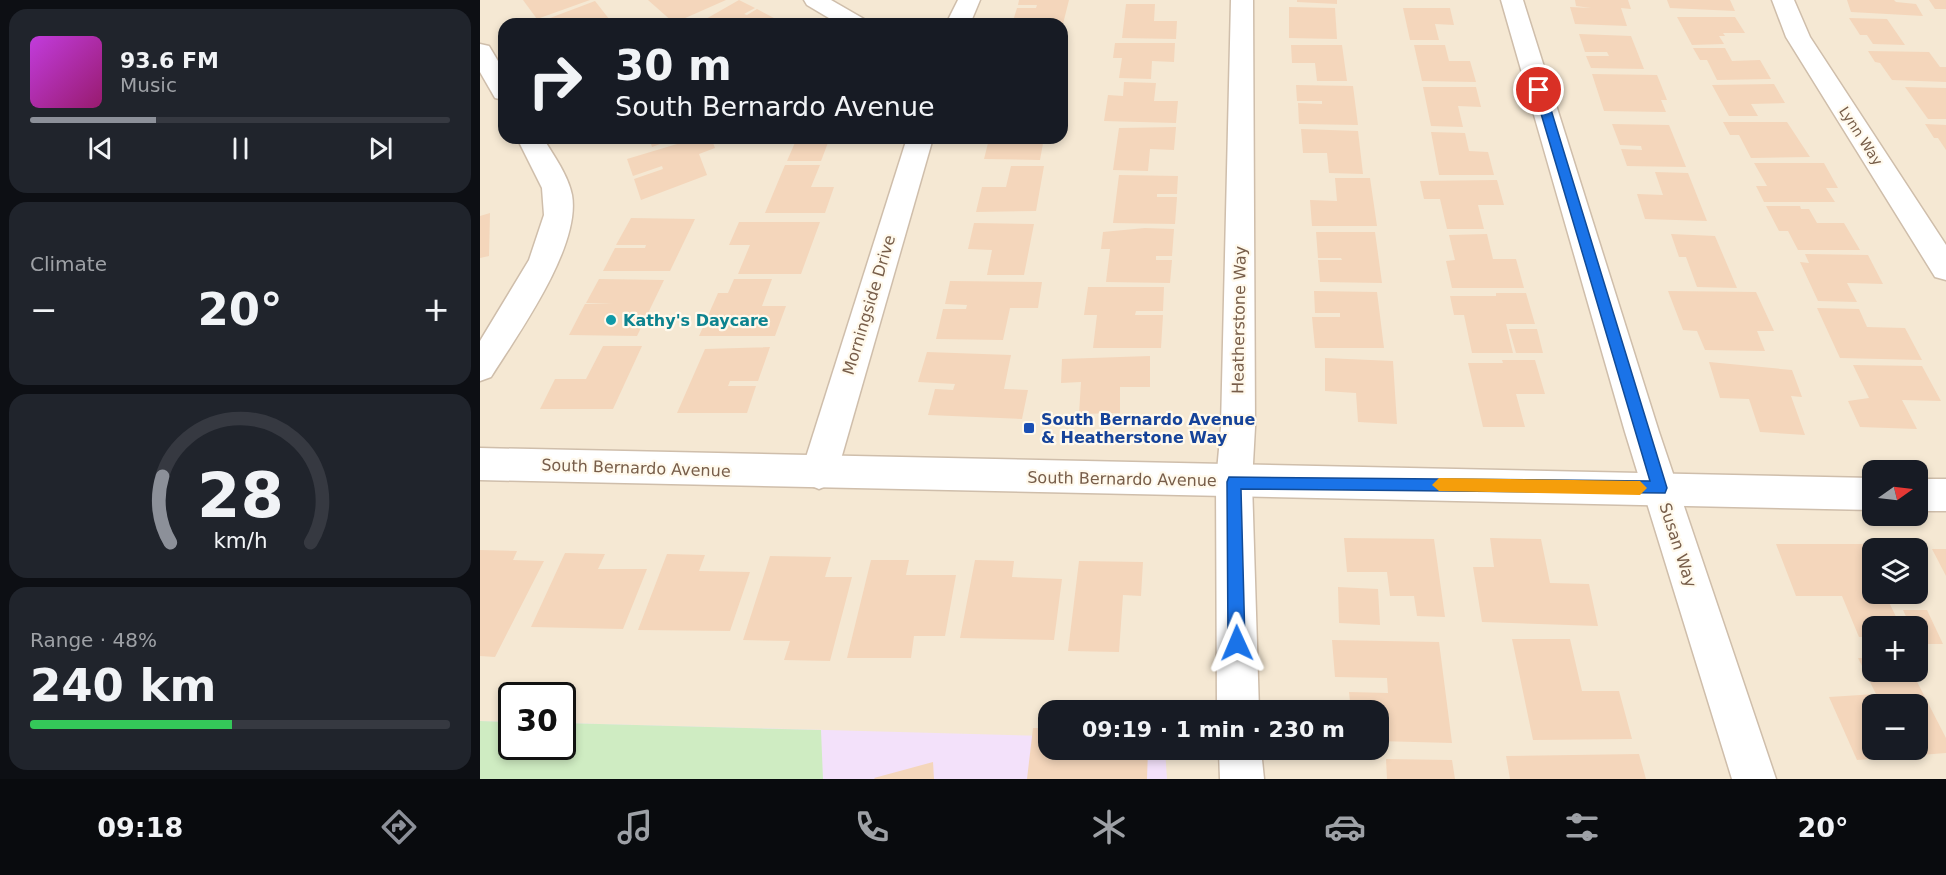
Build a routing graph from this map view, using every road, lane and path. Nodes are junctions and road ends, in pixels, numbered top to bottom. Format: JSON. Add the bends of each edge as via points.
{"nodes":[{"id":1,"x":815,"y":0,"type":"edge"},
{"id":2,"x":969,"y":0,"type":"edge"},
{"id":3,"x":1242,"y":0,"type":"edge"},
{"id":4,"x":1512,"y":0,"type":"edge"},
{"id":5,"x":1783,"y":0,"type":"edge"},
{"id":6,"x":846,"y":18,"type":"edge"},
{"id":7,"x":961,"y":18,"type":"edge"},
{"id":8,"x":480,"y":51,"type":"edge"},
{"id":9,"x":495,"y":90,"type":"edge"},
{"id":10,"x":533,"y":144,"type":"edge"},
{"id":11,"x":918,"y":144,"type":"edge"},
{"id":12,"x":1946,"y":269,"type":"edge"},
{"id":13,"x":480,"y":368,"type":"edge"},
{"id":14,"x":480,"y":464,"type":"edge"},
{"id":15,"x":819,"y":473,"type":"junction"},
{"id":16,"x":1234,"y":482,"type":"junction"},
{"id":17,"x":1659,"y":488,"type":"junction"},
{"id":18,"x":1862,"y":494,"type":"edge"},
{"id":19,"x":1928,"y":495,"type":"edge"},
{"id":20,"x":1946,"y":495,"type":"edge"},
{"id":21,"x":1238,"y":700,"type":"edge"},
{"id":22,"x":1241,"y":760,"type":"edge"},
{"id":23,"x":1242,"y":779,"type":"edge"},
{"id":24,"x":1754,"y":779,"type":"edge"}],
"edges":[{"from":1,"to":6,"type":"street"},
{"from":2,"to":7,"type":"street"},
{"from":3,"to":16,"type":"street","name":"Heatherstone Way","via":[[1238,427]]},
{"from":4,"to":17,"type":"street","name":"Susan Way"},
{"from":5,"to":12,"type":"street","name":"Lynn Way","via":[[1798,38]]},
{"from":8,"to":9,"type":"street"},
{"from":10,"to":13,"type":"street","via":[[558,197],[558,222],[543,260]]},
{"from":11,"to":15,"type":"street","name":"Morningside Drive"},
{"from":14,"to":15,"type":"street","name":"South Bernardo Avenue"},
{"from":15,"to":16,"type":"street","name":"South Bernardo Avenue"},
{"from":16,"to":17,"type":"street","name":"South Bernardo Avenue"},
{"from":16,"to":21,"type":"street","name":"Heatherstone Way"},
{"from":17,"to":18,"type":"street","name":"South Bernardo Avenue"},
{"from":17,"to":24,"type":"street","name":"Susan Way"},
{"from":19,"to":20,"type":"street"},
{"from":22,"to":23,"type":"street"}]}
